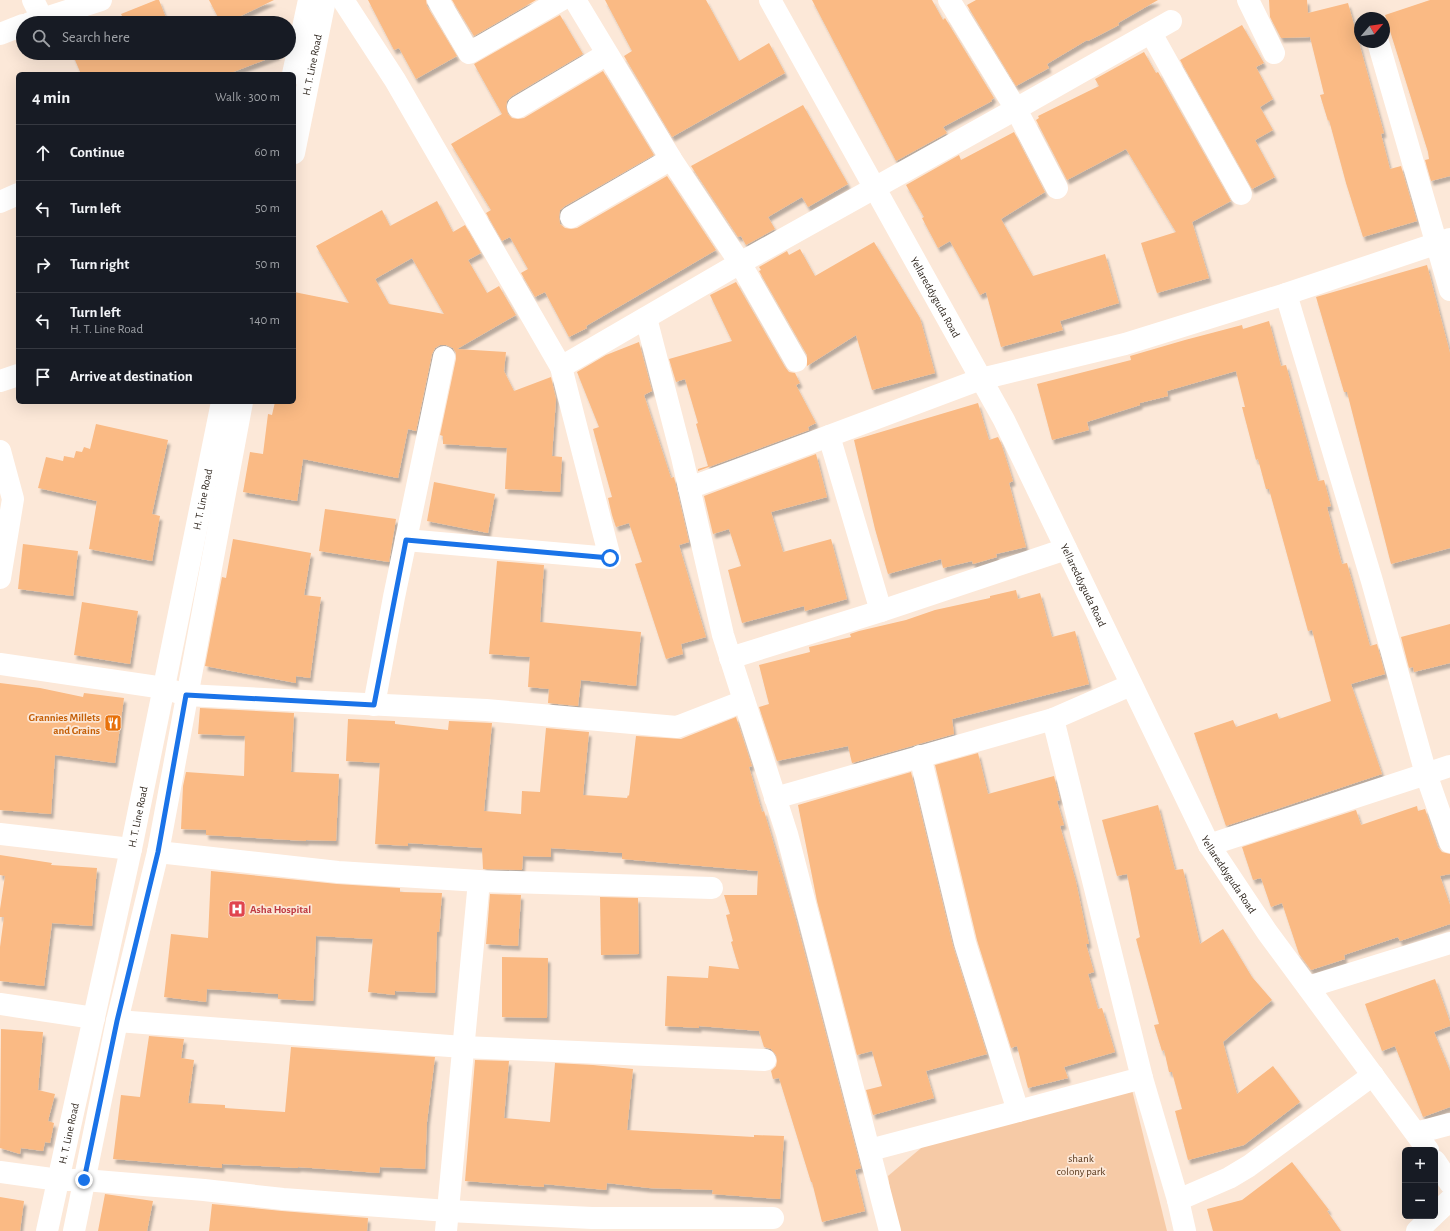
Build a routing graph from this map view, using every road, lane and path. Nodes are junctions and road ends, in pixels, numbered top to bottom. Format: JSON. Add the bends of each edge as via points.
{"nodes":[{"id":1,"x":101,"y":0,"type":"edge"},
{"id":2,"x":309,"y":0,"type":"edge"},
{"id":3,"x":325,"y":0,"type":"edge"},
{"id":4,"x":343,"y":0,"type":"edge"},
{"id":5,"x":438,"y":0,"type":"edge"},
{"id":6,"x":560,"y":0,"type":"edge"},
{"id":7,"x":575,"y":0,"type":"edge"},
{"id":8,"x":770,"y":0,"type":"edge"},
{"id":9,"x":949,"y":0,"type":"edge"},
{"id":10,"x":1248,"y":0,"type":"edge"},
{"id":11,"x":36,"y":16,"type":"edge"},
{"id":12,"x":1171,"y":21,"type":"dead end"},
{"id":13,"x":16,"y":26,"type":"edge"},
{"id":14,"x":1151,"y":33,"type":"junction"},
{"id":15,"x":0,"y":34,"type":"edge"},
{"id":16,"x":1380,"y":48,"type":"edge"},
{"id":17,"x":1274,"y":53,"type":"dead end"},
{"id":18,"x":607,"y":54,"type":"junction"},
{"id":19,"x":293,"y":72,"type":"edge"},
{"id":20,"x":300,"y":100,"type":"edge"},
{"id":21,"x":518,"y":107,"type":"dead end"},
{"id":22,"x":1016,"y":109,"type":"junction"},
{"id":23,"x":296,"y":135,"type":"edge"},
{"id":24,"x":671,"y":159,"type":"junction"},
{"id":25,"x":1057,"y":188,"type":"dead end"},
{"id":26,"x":875,"y":189,"type":"junction"},
{"id":27,"x":1240,"y":194,"type":"dead end"},
{"id":28,"x":16,"y":195,"type":"edge"},
{"id":29,"x":0,"y":202,"type":"edge"},
{"id":30,"x":571,"y":216,"type":"dead end"},
{"id":31,"x":1443,"y":241,"type":"edge"},
{"id":32,"x":740,"y":263,"type":"junction"},
{"id":33,"x":1450,"y":290,"type":"edge"},
{"id":34,"x":1286,"y":294,"type":"junction"},
{"id":35,"x":646,"y":318,"type":"junction"},
{"id":36,"x":444,"y":357,"type":"dead end"},
{"id":37,"x":796,"y":361,"type":"dead end"},
{"id":38,"x":560,"y":367,"type":"junction"},
{"id":39,"x":16,"y":376,"type":"edge"},
{"id":40,"x":980,"y":379,"type":"junction"},
{"id":41,"x":0,"y":381,"type":"edge"},
{"id":42,"x":222,"y":404,"type":"edge"},
{"id":43,"x":242,"y":404,"type":"edge"},
{"id":44,"x":829,"y":436,"type":"junction"},
{"id":45,"x":0,"y":451,"type":"edge"},
{"id":46,"x":689,"y":488,"type":"junction"},
{"id":47,"x":406,"y":540,"type":"junction"},
{"id":48,"x":1066,"y":549,"type":"junction"},
{"id":49,"x":0,"y":578,"type":"edge"},
{"id":50,"x":880,"y":611,"type":"junction"},
{"id":51,"x":730,"y":658,"type":"junction"},
{"id":52,"x":0,"y":664,"type":"edge"},
{"id":53,"x":1132,"y":685,"type":"junction"},
{"id":54,"x":164,"y":688,"type":"junction"},
{"id":55,"x":186,"y":695,"type":"junction"},
{"id":56,"x":744,"y":701,"type":"junction"},
{"id":57,"x":374,"y":705,"type":"junction"},
{"id":58,"x":1053,"y":719,"type":"junction"},
{"id":59,"x":920,"y":756,"type":"junction"},
{"id":60,"x":1450,"y":766,"type":"edge"},
{"id":61,"x":1426,"y":774,"type":"junction"},
{"id":62,"x":776,"y":798,"type":"junction"},
{"id":63,"x":0,"y":834,"type":"edge"},
{"id":64,"x":1450,"y":842,"type":"edge"},
{"id":65,"x":1209,"y":845,"type":"junction"},
{"id":66,"x":131,"y":849,"type":"junction"},
{"id":67,"x":158,"y":852,"type":"junction"},
{"id":68,"x":479,"y":881,"type":"junction"},
{"id":69,"x":712,"y":888,"type":"dead end"},
{"id":70,"x":1450,"y":943,"type":"edge"},
{"id":71,"x":1308,"y":987,"type":"junction"},
{"id":72,"x":0,"y":1004,"type":"edge"},
{"id":73,"x":94,"y":1018,"type":"junction"},
{"id":74,"x":117,"y":1021,"type":"junction"},
{"id":75,"x":463,"y":1047,"type":"junction"},
{"id":76,"x":765,"y":1060,"type":"dead end"},
{"id":77,"x":1373,"y":1075,"type":"junction"},
{"id":78,"x":1142,"y":1078,"type":"junction"},
{"id":79,"x":1018,"y":1111,"type":"junction"},
{"id":80,"x":1450,"y":1124,"type":"edge"},
{"id":81,"x":1422,"y":1141,"type":"edge"},
{"id":82,"x":870,"y":1150,"type":"junction"},
{"id":83,"x":1438,"y":1165,"type":"edge"},
{"id":84,"x":0,"y":1172,"type":"edge"},
{"id":85,"x":58,"y":1180,"type":"junction"},
{"id":86,"x":84,"y":1180,"type":"junction"},
{"id":87,"x":1450,"y":1183,"type":"edge"},
{"id":88,"x":1178,"y":1200,"type":"junction"},
{"id":89,"x":1450,"y":1200,"type":"edge"},
{"id":90,"x":1438,"y":1211,"type":"edge"},
{"id":91,"x":773,"y":1218,"type":"dead end"},
{"id":92,"x":1430,"y":1219,"type":"edge"},
{"id":93,"x":447,"y":1221,"type":"edge"},
{"id":94,"x":46,"y":1231,"type":"edge"},
{"id":95,"x":74,"y":1231,"type":"edge"},
{"id":96,"x":890,"y":1231,"type":"edge"},
{"id":97,"x":1185,"y":1231,"type":"edge"},
{"id":98,"x":1417,"y":1231,"type":"edge"}],
"edges":[{"from":1,"to":11,"type":"street"},
{"from":2,"to":19,"type":"street","name":"H. T. Line Road"},
{"from":3,"to":20,"type":"street","name":"H. T. Line Road"},
{"from":4,"to":38,"type":"street","via":[[395,80]]},
{"from":5,"to":6,"type":"street","via":[[469,53]]},
{"from":7,"to":18,"type":"street"},
{"from":8,"to":26,"type":"street","name":"Yellareddyguda Road"},
{"from":9,"to":22,"type":"street"},
{"from":10,"to":17,"type":"street"},
{"from":12,"to":14,"type":"street"},
{"from":13,"to":15,"type":"street"},
{"from":14,"to":22,"type":"street"},
{"from":14,"to":27,"type":"street"},
{"from":16,"to":31,"type":"street"},
{"from":18,"to":21,"type":"street"},
{"from":18,"to":24,"type":"street"},
{"from":20,"to":23,"type":"street","name":"H. T. Line Road"},
{"from":22,"to":25,"type":"street"},
{"from":22,"to":26,"type":"street"},
{"from":24,"to":30,"type":"street"},
{"from":24,"to":32,"type":"street"},
{"from":26,"to":32,"type":"street"},
{"from":26,"to":40,"type":"street","name":"Yellareddyguda Road"},
{"from":28,"to":29,"type":"street"},
{"from":31,"to":33,"type":"street"},
{"from":31,"to":34,"type":"street"},
{"from":32,"to":35,"type":"street"},
{"from":32,"to":37,"type":"street"},
{"from":34,"to":40,"type":"street","via":[[1125,344]]},
{"from":34,"to":61,"type":"street","via":[[1370,574]]},
{"from":35,"to":38,"type":"street"},
{"from":35,"to":46,"type":"street"},
{"from":36,"to":47,"type":"street"},
{"from":38,"to":47,"type":"street","via":[[610,558]]},
{"from":39,"to":41,"type":"street"},
{"from":40,"to":44,"type":"street"},
{"from":40,"to":48,"type":"street","name":"Yellareddyguda Road","via":[[1004,420]]},
{"from":42,"to":54,"type":"street","name":"H. T. Line Road"},
{"from":43,"to":55,"type":"street","name":"H. T. Line Road"},
{"from":44,"to":46,"type":"street"},
{"from":44,"to":50,"type":"street"},
{"from":45,"to":49,"type":"street","via":[[13,499]]},
{"from":46,"to":51,"type":"street"},
{"from":47,"to":57,"type":"street"},
{"from":48,"to":50,"type":"street"},
{"from":48,"to":53,"type":"street","name":"Yellareddyguda Road"},
{"from":50,"to":51,"type":"street"},
{"from":51,"to":56,"type":"street"},
{"from":52,"to":54,"type":"street"},
{"from":53,"to":58,"type":"street"},
{"from":53,"to":65,"type":"street","name":"Yellareddyguda Road"},
{"from":54,"to":55,"type":"street"},
{"from":54,"to":66,"type":"street","name":"H. T. Line Road"},
{"from":55,"to":57,"type":"street"},
{"from":55,"to":67,"type":"street","name":"H. T. Line Road"},
{"from":56,"to":57,"type":"street","via":[[677,727],[486,710]]},
{"from":56,"to":62,"type":"street"},
{"from":58,"to":59,"type":"street"},
{"from":58,"to":78,"type":"street"},
{"from":59,"to":62,"type":"street"},
{"from":59,"to":79,"type":"street","via":[[965,943]]},
{"from":60,"to":61,"type":"street"},
{"from":61,"to":64,"type":"street"},
{"from":61,"to":65,"type":"street"},
{"from":62,"to":82,"type":"street"},
{"from":63,"to":66,"type":"street"},
{"from":65,"to":71,"type":"street","name":"Yellareddyguda Road","via":[[1266,932]]},
{"from":66,"to":73,"type":"street","name":"H. T. Line Road"},
{"from":67,"to":68,"type":"street","via":[[338,872]]},
{"from":67,"to":74,"type":"street","name":"H. T. Line Road"},
{"from":68,"to":69,"type":"street"},
{"from":68,"to":75,"type":"street"},
{"from":70,"to":71,"type":"street"},
{"from":71,"to":77,"type":"street","name":"Yellareddyguda Road"},
{"from":72,"to":73,"type":"street"},
{"from":73,"to":85,"type":"street","name":"H. T. Line Road"},
{"from":74,"to":75,"type":"street"},
{"from":74,"to":86,"type":"street","name":"H. T. Line Road"},
{"from":75,"to":76,"type":"street"},
{"from":75,"to":93,"type":"street"},
{"from":77,"to":81,"type":"street","name":"Yellareddyguda Road"},
{"from":77,"to":88,"type":"street","via":[[1249,1166],[1229,1178]]},
{"from":78,"to":79,"type":"street"},
{"from":78,"to":88,"type":"street"},
{"from":79,"to":82,"type":"street"},
{"from":80,"to":81,"type":"street"},
{"from":82,"to":96,"type":"street"},
{"from":83,"to":87,"type":"street"},
{"from":84,"to":85,"type":"street"},
{"from":85,"to":86,"type":"street"},
{"from":85,"to":94,"type":"street","name":"H. T. Line Road"},
{"from":86,"to":93,"type":"street","via":[[204,1190]]},
{"from":86,"to":95,"type":"street","name":"H. T. Line Road"},
{"from":88,"to":97,"type":"street"},
{"from":89,"to":90,"type":"street"},
{"from":91,"to":93,"type":"street"},
{"from":92,"to":98,"type":"street"}]}
